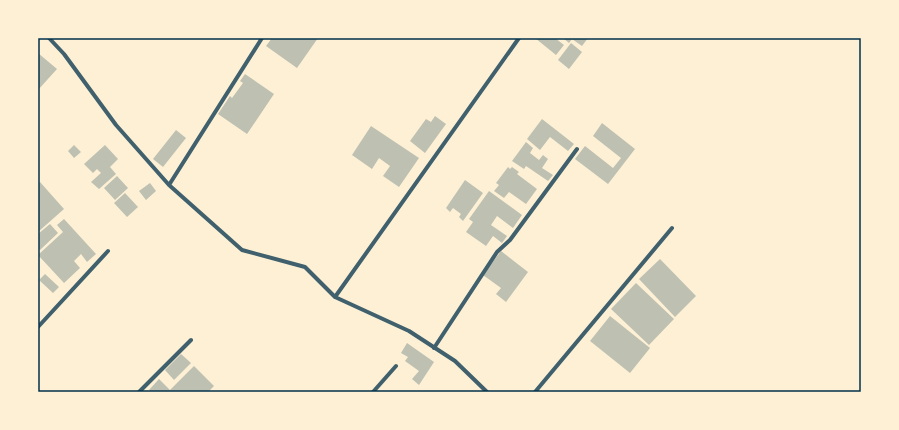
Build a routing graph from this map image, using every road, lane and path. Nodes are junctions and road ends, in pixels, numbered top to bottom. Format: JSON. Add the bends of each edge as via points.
{"nodes":[{"id":1,"x":49,"y":38,"type":"edge"},
{"id":2,"x":262,"y":38,"type":"edge"},
{"id":3,"x":519,"y":38,"type":"edge"},
{"id":4,"x":577,"y":149,"type":"dead end"},
{"id":5,"x":169,"y":185,"type":"junction"},
{"id":6,"x":672,"y":228,"type":"dead end"},
{"id":7,"x":108,"y":251,"type":"dead end"},
{"id":8,"x":335,"y":297,"type":"junction"},
{"id":9,"x":38,"y":327,"type":"edge"},
{"id":10,"x":191,"y":340,"type":"dead end"},
{"id":11,"x":434,"y":348,"type":"junction"},
{"id":12,"x":396,"y":366,"type":"dead end"},
{"id":13,"x":139,"y":392,"type":"edge"},
{"id":14,"x":373,"y":392,"type":"edge"},
{"id":15,"x":487,"y":392,"type":"edge"},
{"id":16,"x":535,"y":392,"type":"edge"}],
"edges":[{"from":1,"to":5,"type":"street","via":[[64,54],[116,125]]},
{"from":2,"to":5,"type":"street"},
{"from":3,"to":8,"type":"street"},
{"from":4,"to":11,"type":"street","via":[[510,240],[497,252]]},
{"from":5,"to":8,"type":"street","via":[[242,250],[305,267]]},
{"from":6,"to":16,"type":"street"},
{"from":7,"to":9,"type":"street"},
{"from":8,"to":11,"type":"street","via":[[409,331]]},
{"from":10,"to":13,"type":"street"},
{"from":11,"to":15,"type":"street","via":[[455,361]]},
{"from":12,"to":14,"type":"street"}]}
